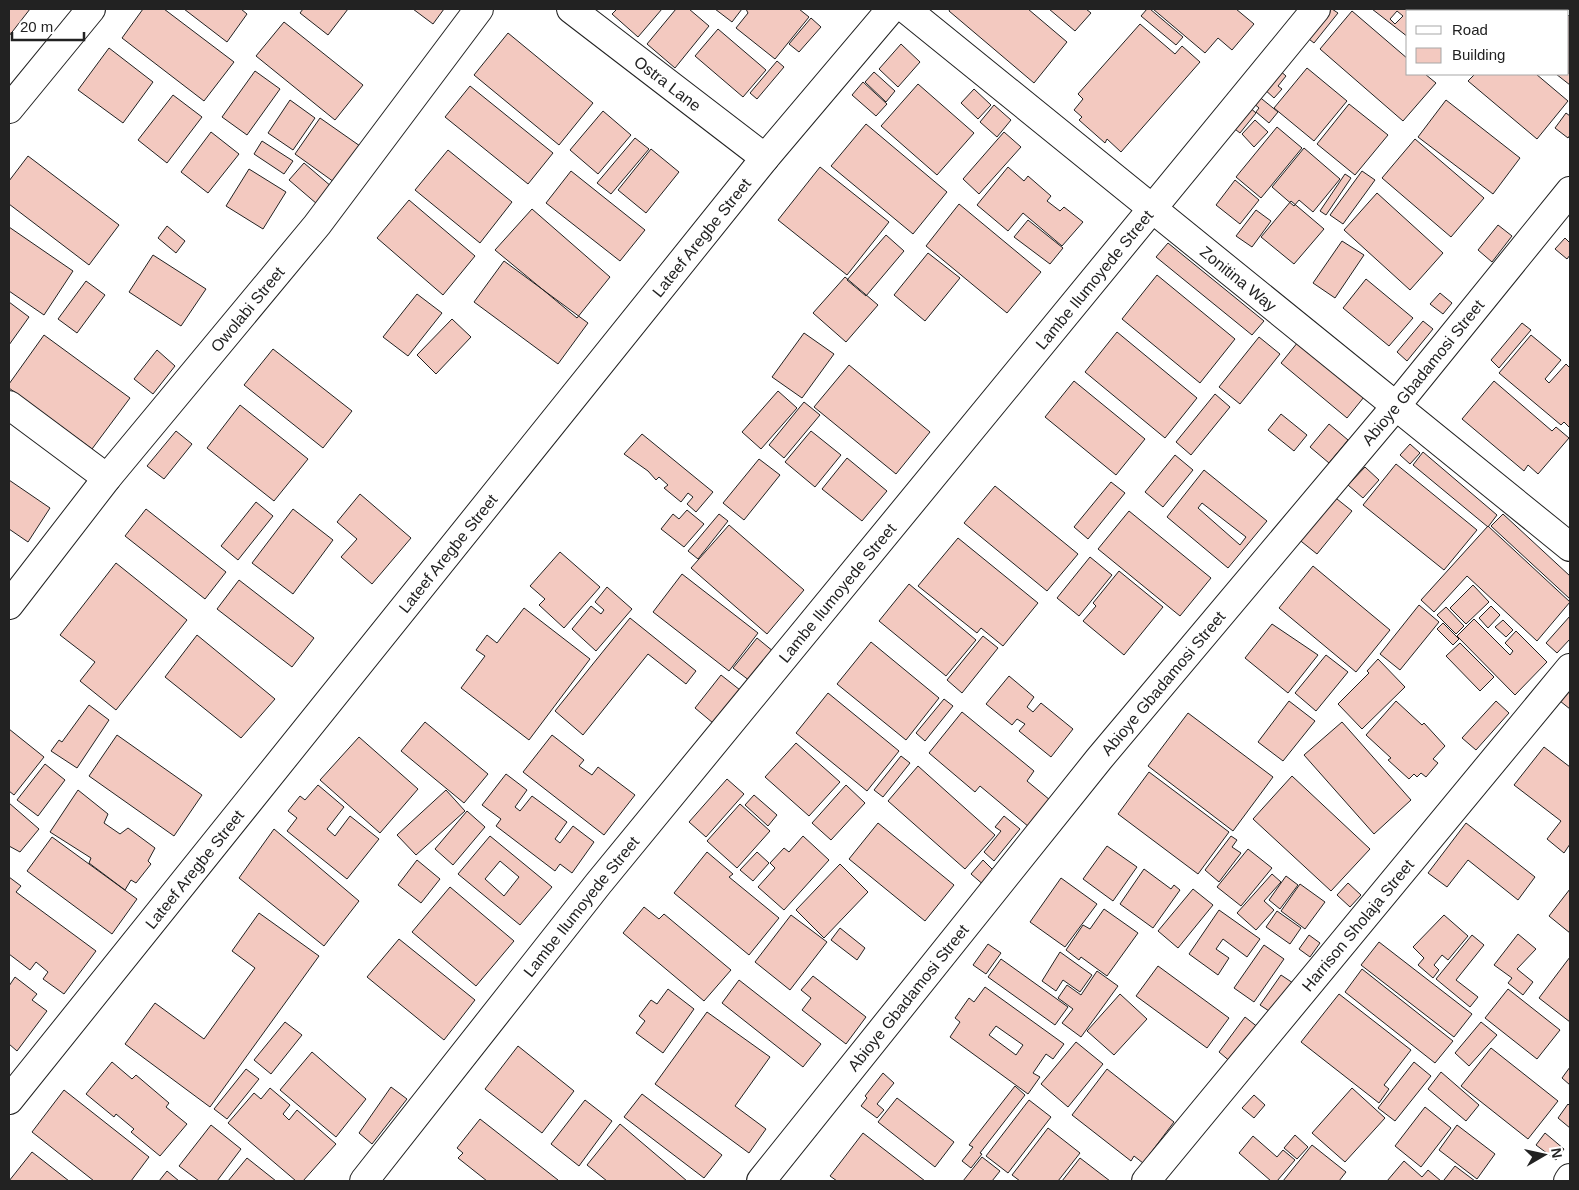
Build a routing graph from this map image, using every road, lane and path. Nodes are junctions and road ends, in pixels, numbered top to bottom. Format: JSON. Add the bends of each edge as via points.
{"nodes":[{"id":1,"x":91,"y":9,"type":"edge"},
{"id":2,"x":479,"y":9,"type":"edge"},
{"id":3,"x":571,"y":9,"type":"edge"},
{"id":4,"x":890,"y":9,"type":"edge"},
{"id":5,"x":906,"y":9,"type":"edge"},
{"id":6,"x":1316,"y":9,"type":"edge"},
{"id":7,"x":9,"y":109,"type":"edge"},
{"id":8,"x":765,"y":158,"type":"junction"},
{"id":9,"x":1570,"y":191,"type":"edge"},
{"id":10,"x":1154,"y":208,"type":"junction"},
{"id":11,"x":9,"y":405,"type":"edge"},
{"id":12,"x":1395,"y":407,"type":"junction"},
{"id":13,"x":107,"y":478,"type":"junction"},
{"id":14,"x":1570,"y":547,"type":"edge"},
{"id":15,"x":9,"y":605,"type":"edge"},
{"id":16,"x":1570,"y":668,"type":"edge"},
{"id":17,"x":9,"y":1100,"type":"edge"},
{"id":18,"x":1570,"y":1178,"type":"edge"},
{"id":19,"x":364,"y":1181,"type":"edge"},
{"id":20,"x":761,"y":1181,"type":"edge"},
{"id":21,"x":1146,"y":1181,"type":"edge"},
{"id":22,"x":1568,"y":1181,"type":"edge"}],
"edges":[{"from":1,"to":7,"type":"street"},
{"from":2,"to":13,"type":"street","name":"Owolabi Street","via":[[317,225]]},
{"from":3,"to":8,"type":"street","name":"Ostra Lane"},
{"from":4,"to":8,"type":"street","name":"Lateef Aregbe Street"},
{"from":5,"to":10,"type":"street","name":"Zonitina Way"},
{"from":6,"to":10,"type":"street","name":"Lambe Ilumoyede Street"},
{"from":8,"to":17,"type":"street","name":"Lateef Aregbe Street"},
{"from":9,"to":12,"type":"street","name":"Abioye Gbadamosi Street"},
{"from":10,"to":12,"type":"street","name":"Zonitina Way"},
{"from":10,"to":19,"type":"street","name":"Lambe Ilumoyede Street","via":[[598,884]]},
{"from":11,"to":13,"type":"street"},
{"from":12,"to":14,"type":"street","name":"Zonitina Way"},
{"from":12,"to":20,"type":"street","name":"Abioye Gbadamosi Street","via":[[1099,758]]},
{"from":13,"to":15,"type":"street","name":"Owolabi Street"},
{"from":16,"to":21,"type":"street","name":"Harrison Sholaja Street"},
{"from":18,"to":22,"type":"street"}]}
